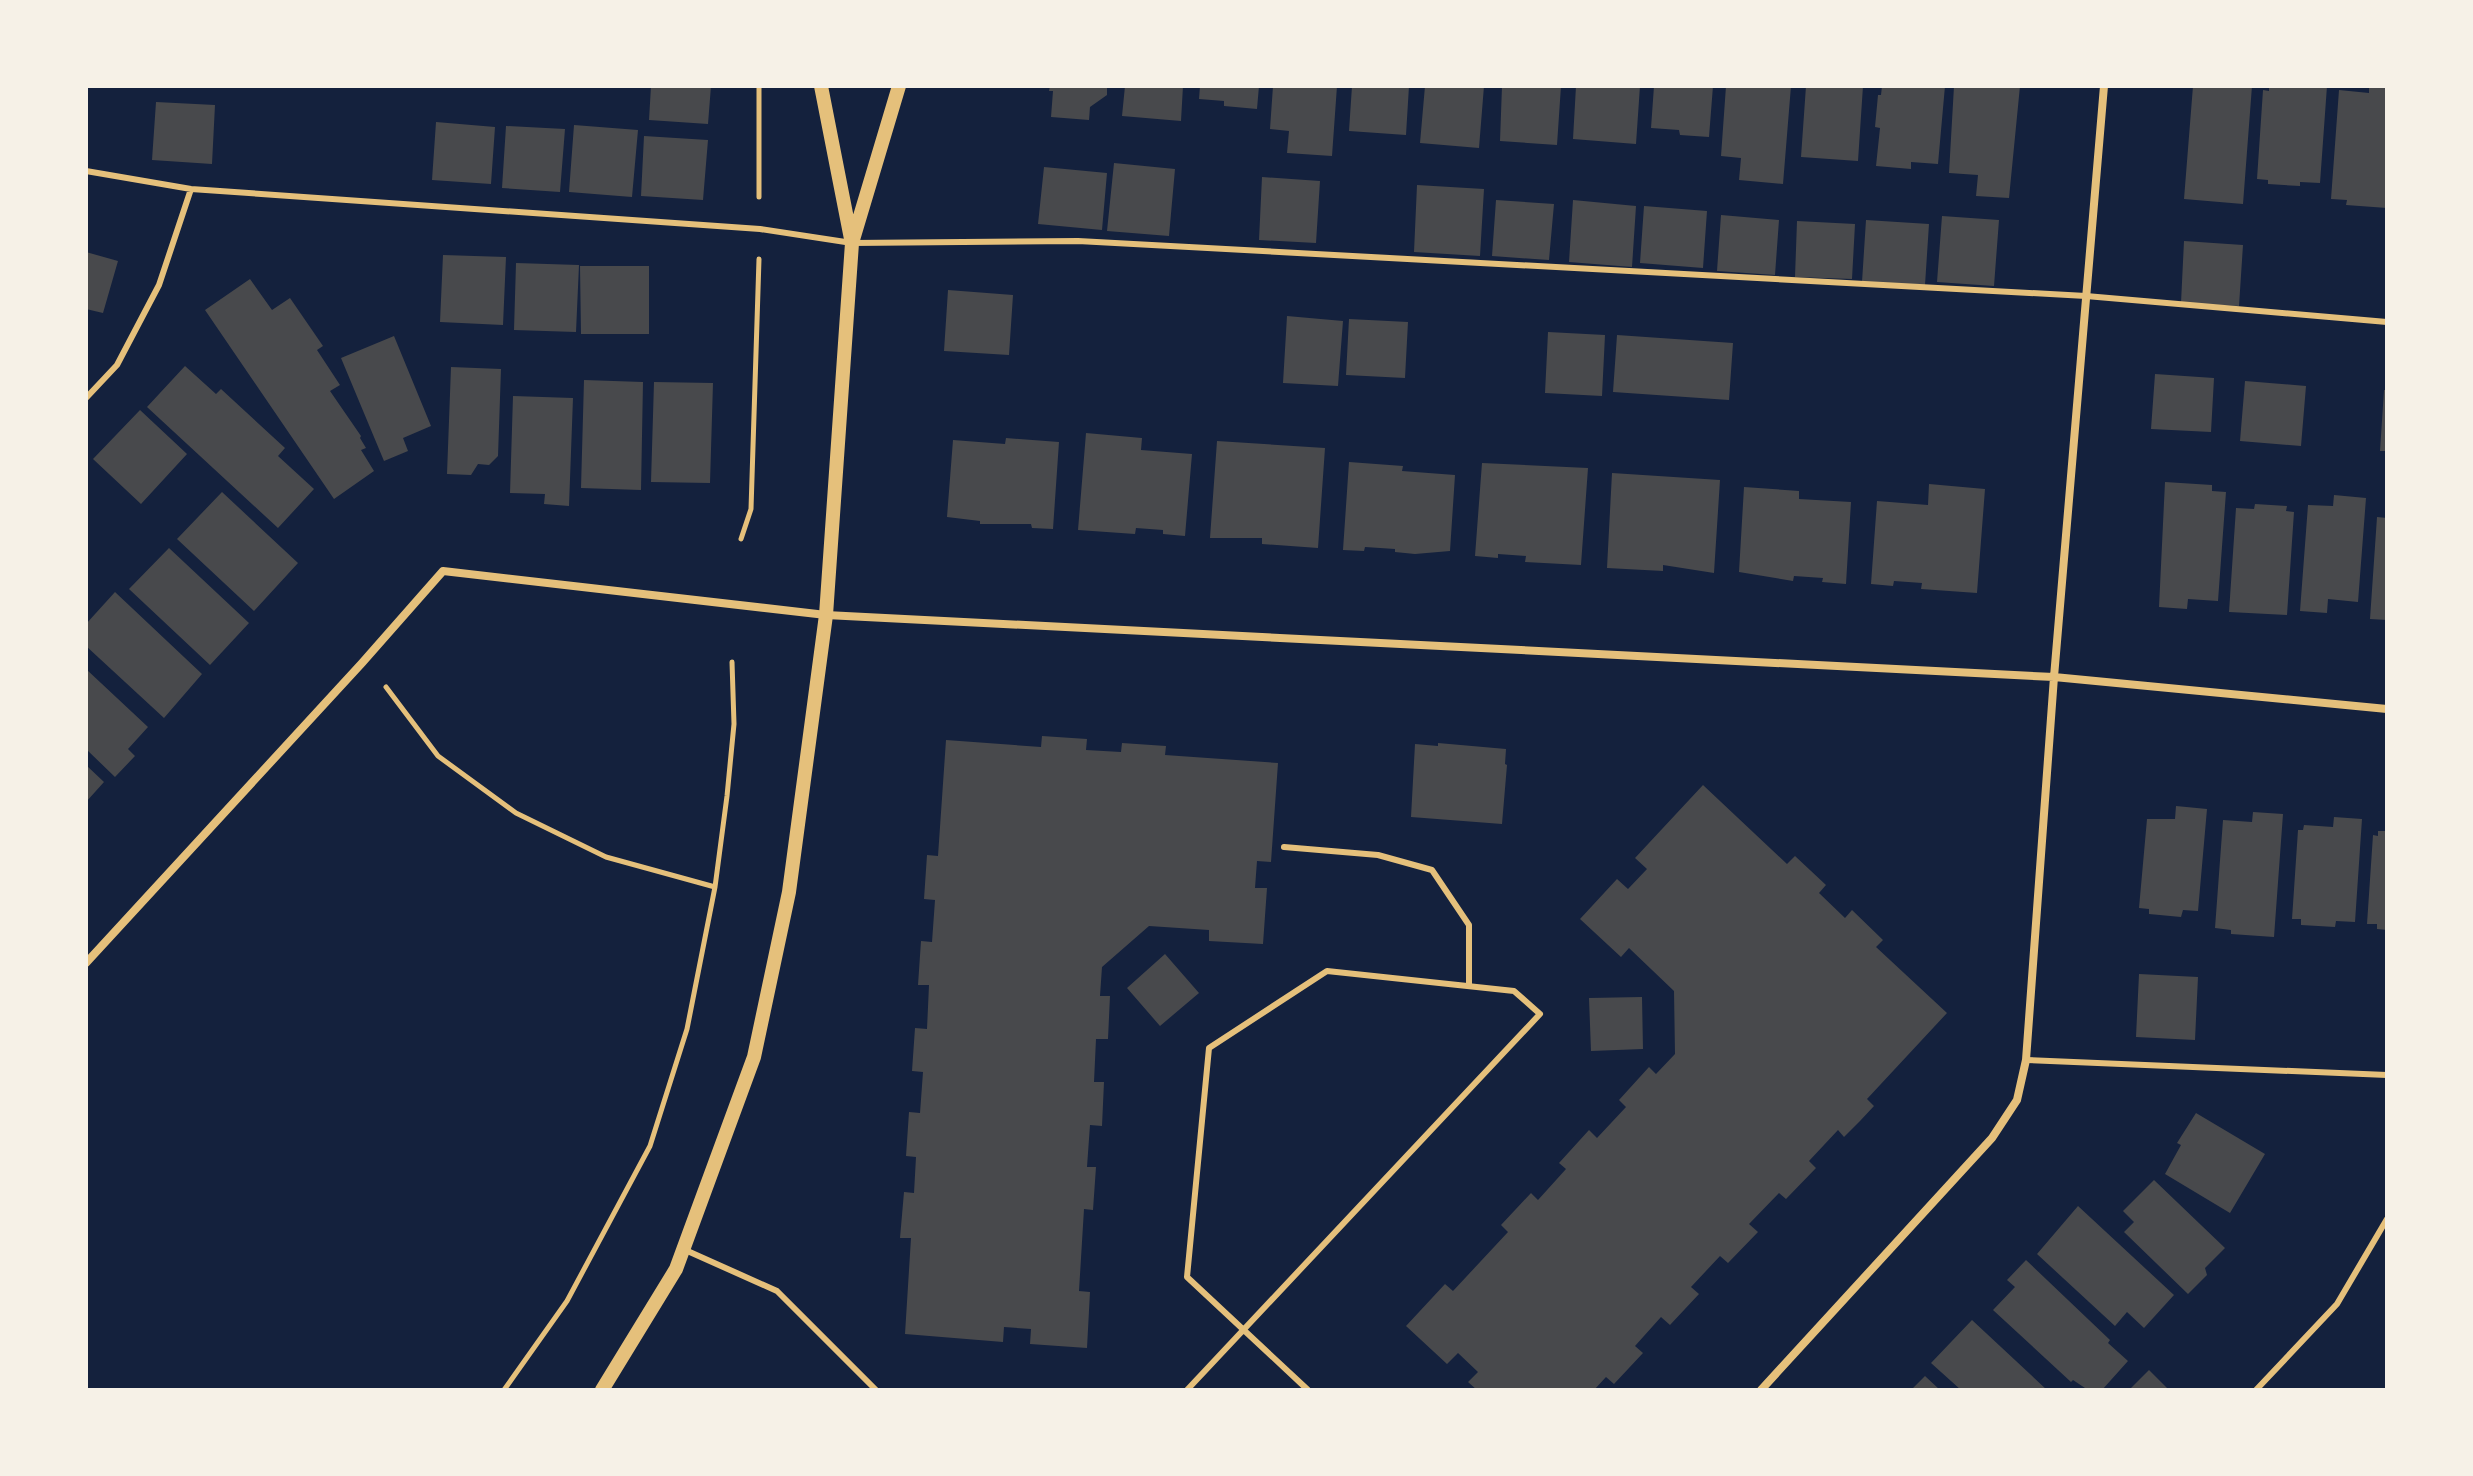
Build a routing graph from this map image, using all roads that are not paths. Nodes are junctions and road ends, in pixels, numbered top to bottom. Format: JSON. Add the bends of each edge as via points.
{"nodes":[{"id":1,"x":821,"y":86,"type":"edge"},
{"id":2,"x":899,"y":86,"type":"edge"},
{"id":3,"x":2104,"y":86,"type":"edge"},
{"id":4,"x":86,"y":171,"type":"edge"},
{"id":5,"x":191,"y":189,"type":"junction"},
{"id":6,"x":852,"y":243,"type":"junction"},
{"id":7,"x":2086,"y":296,"type":"junction"},
{"id":8,"x":2387,"y":322,"type":"edge"},
{"id":9,"x":86,"y":398,"type":"edge"},
{"id":10,"x":826,"y":615,"type":"junction"},
{"id":11,"x":2054,"y":677,"type":"junction"},
{"id":12,"x":2387,"y":709,"type":"edge"},
{"id":13,"x":1284,"y":847,"type":"dead end"},
{"id":14,"x":86,"y":963,"type":"edge"},
{"id":15,"x":1469,"y":986,"type":"junction"},
{"id":16,"x":2026,"y":1060,"type":"junction"},
{"id":17,"x":2387,"y":1075,"type":"edge"},
{"id":18,"x":2387,"y":1219,"type":"edge"},
{"id":19,"x":683,"y":1249,"type":"junction"},
{"id":20,"x":1245,"y":1331,"type":"junction"},
{"id":21,"x":602,"y":1390,"type":"edge"},
{"id":22,"x":876,"y":1390,"type":"edge"},
{"id":23,"x":1187,"y":1390,"type":"edge"},
{"id":24,"x":1308,"y":1390,"type":"edge"},
{"id":25,"x":1761,"y":1390,"type":"edge"},
{"id":26,"x":2256,"y":1390,"type":"edge"}],
"edges":[{"from":1,"to":6,"type":"street"},
{"from":2,"to":6,"type":"street"},
{"from":3,"to":7,"type":"street"},
{"from":4,"to":5,"type":"lane"},
{"from":5,"to":6,"type":"lane","via":[[760,229]]},
{"from":5,"to":9,"type":"lane","via":[[159,285],[117,365]]},
{"from":6,"to":7,"type":"lane","via":[[1078,241]]},
{"from":6,"to":10,"type":"street"},
{"from":7,"to":8,"type":"lane"},
{"from":7,"to":11,"type":"street"},
{"from":10,"to":11,"type":"street"},
{"from":10,"to":14,"type":"street","via":[[443,571]]},
{"from":10,"to":19,"type":"street","via":[[789,892],[754,1057]]},
{"from":11,"to":12,"type":"street"},
{"from":11,"to":16,"type":"street"},
{"from":13,"to":15,"type":"lane","via":[[1378,855],[1432,870],[1469,925]]},
{"from":15,"to":20,"type":"lane","via":[[1514,991],[1540,1014]]},
{"from":15,"to":20,"type":"lane","via":[[1327,971],[1209,1048],[1187,1277]]},
{"from":16,"to":17,"type":"lane"},
{"from":16,"to":25,"type":"street","via":[[2017,1100],[1992,1138]]},
{"from":18,"to":26,"type":"lane","via":[[2337,1304]]},
{"from":19,"to":21,"type":"street"},
{"from":19,"to":22,"type":"lane","via":[[777,1291]]},
{"from":20,"to":23,"type":"lane"},
{"from":20,"to":24,"type":"lane"}]}
